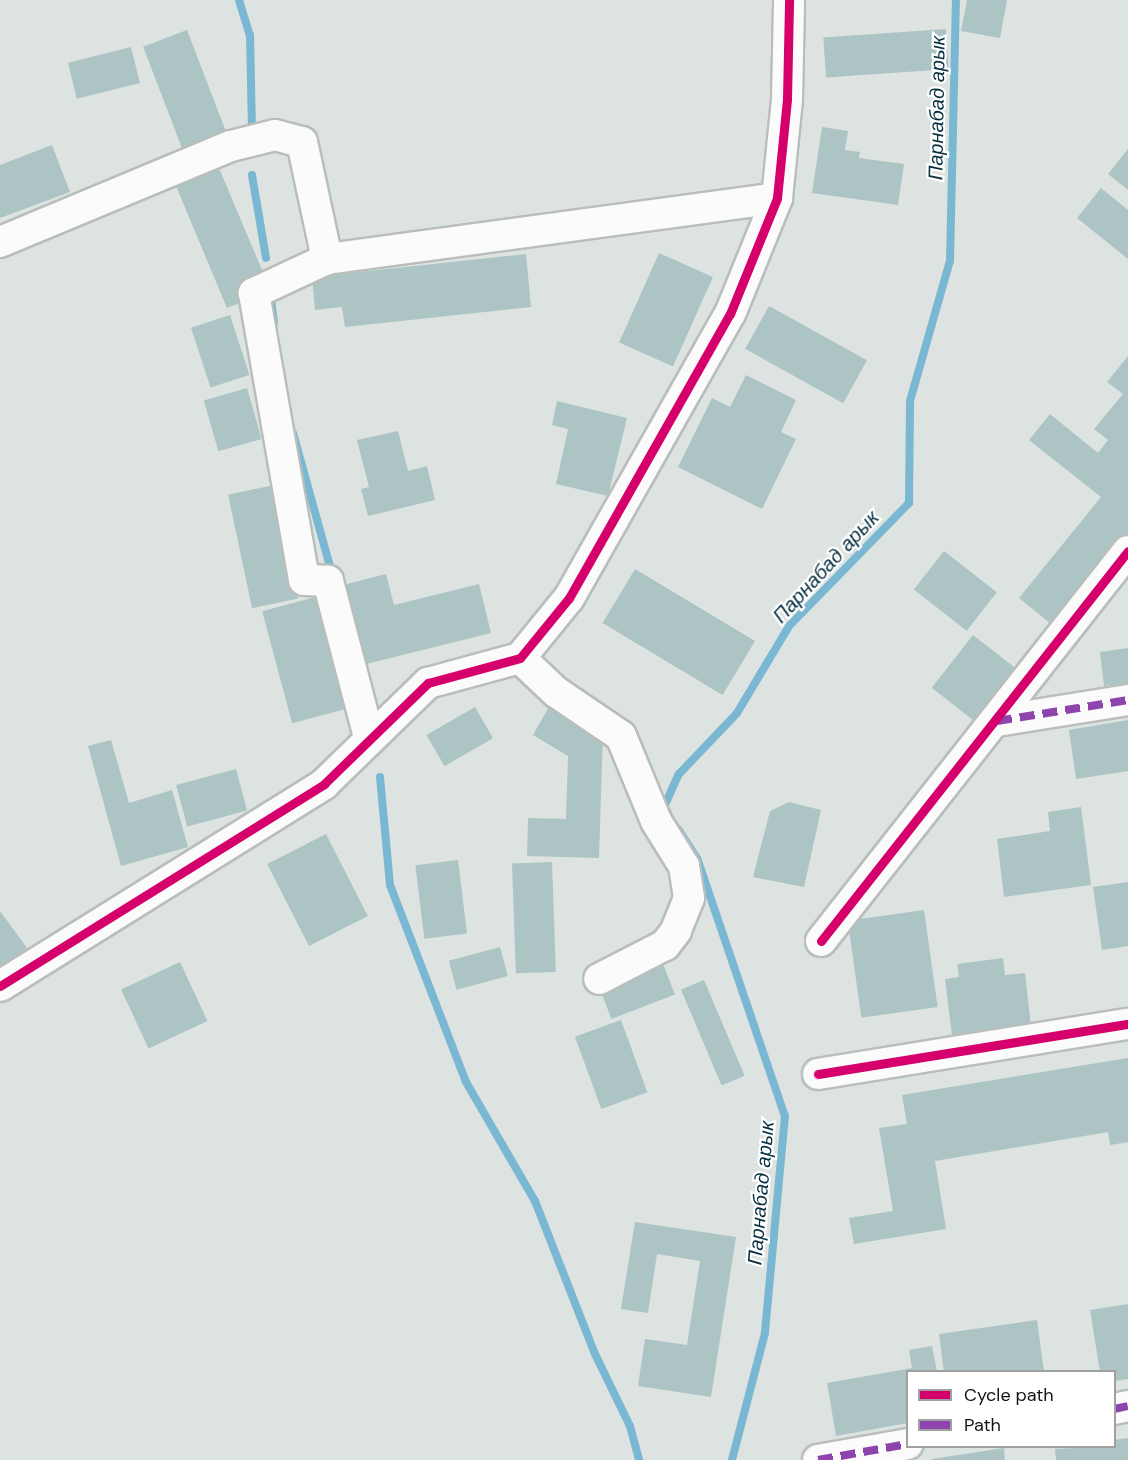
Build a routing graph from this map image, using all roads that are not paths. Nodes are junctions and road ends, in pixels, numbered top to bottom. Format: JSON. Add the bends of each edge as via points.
{"nodes":[{"id":1,"x":789,"y":0,"type":"edge"},
{"id":2,"x":777,"y":198,"type":"junction"},
{"id":3,"x":0,"y":242,"type":"edge"},
{"id":4,"x":327,"y":259,"type":"junction"},
{"id":5,"x":1128,"y":551,"type":"edge"},
{"id":6,"x":520,"y":658,"type":"junction"},
{"id":7,"x":1128,"y":700,"type":"edge"},
{"id":8,"x":997,"y":721,"type":"junction"},
{"id":9,"x":369,"y":737,"type":"junction"},
{"id":10,"x":821,"y":941,"type":"dead end"},
{"id":11,"x":599,"y":979,"type":"dead end"},
{"id":12,"x":0,"y":986,"type":"edge"},
{"id":13,"x":1128,"y":1024,"type":"edge"},
{"id":14,"x":818,"y":1074,"type":"dead end"},
{"id":15,"x":906,"y":1444,"type":"edge"},
{"id":16,"x":818,"y":1460,"type":"edge"}],
"edges":[{"from":1,"to":2,"type":"street","via":[[787,99]]},
{"from":2,"to":4,"type":"street"},
{"from":2,"to":6,"type":"street","via":[[730,314],[569,598]]},
{"from":3,"to":4,"type":"street","via":[[231,146],[275,135],[302,142]]},
{"from":4,"to":9,"type":"street","via":[[254,292],[304,580],[328,580]]},
{"from":5,"to":8,"type":"street","via":[[1049,647]]},
{"from":6,"to":9,"type":"street","via":[[428,683]]},
{"from":6,"to":11,"type":"street","via":[[556,692],[621,736],[656,821],[684,866],[689,898],[670,938]]},
{"from":7,"to":8,"type":"street"},
{"from":8,"to":10,"type":"street"},
{"from":9,"to":12,"type":"street","via":[[324,784]]},
{"from":13,"to":14,"type":"street"},
{"from":15,"to":16,"type":"street"}]}
